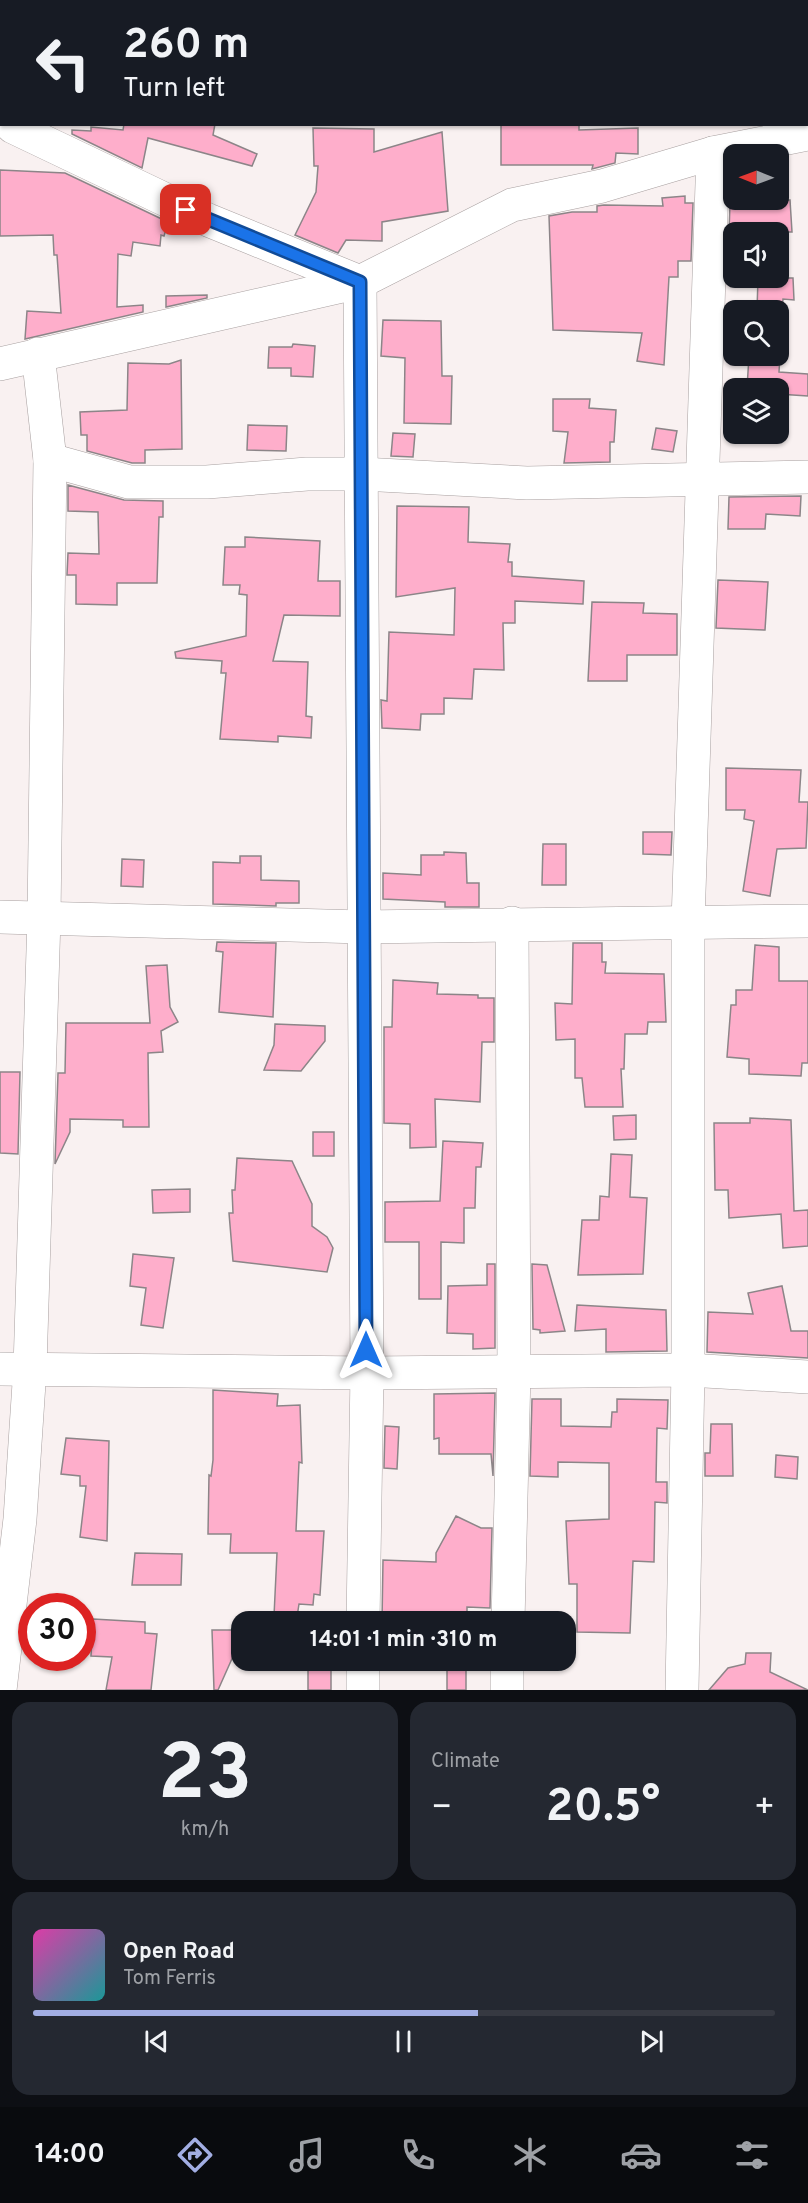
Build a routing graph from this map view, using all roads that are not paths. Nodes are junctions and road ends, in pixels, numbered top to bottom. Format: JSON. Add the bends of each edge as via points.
{"nodes":[{"id":1,"x":26,"y":126,"type":"edge"},
{"id":2,"x":808,"y":134,"type":"edge"},
{"id":3,"x":713,"y":153,"type":"junction"},
{"id":4,"x":360,"y":282,"type":"junction"},
{"id":5,"x":39,"y":354,"type":"junction"},
{"id":6,"x":0,"y":364,"type":"edge"},
{"id":7,"x":50,"y":460,"type":"junction"},
{"id":8,"x":362,"y":474,"type":"junction"},
{"id":9,"x":701,"y":477,"type":"junction"},
{"id":10,"x":808,"y":477,"type":"edge"},
{"id":11,"x":0,"y":917,"type":"edge"},
{"id":12,"x":44,"y":918,"type":"junction"},
{"id":13,"x":808,"y":921,"type":"edge"},
{"id":14,"x":512,"y":923,"type":"junction"},
{"id":15,"x":688,"y":923,"type":"junction"},
{"id":16,"x":362,"y":927,"type":"junction"},
{"id":17,"x":15,"y":1369,"type":"edge"},
{"id":18,"x":688,"y":1370,"type":"junction"},
{"id":19,"x":514,"y":1372,"type":"junction"},
{"id":20,"x":367,"y":1373,"type":"junction"},
{"id":21,"x":808,"y":1377,"type":"edge"},
{"id":22,"x":363,"y":1611,"type":"edge"},
{"id":23,"x":508,"y":1611,"type":"edge"},
{"id":24,"x":363,"y":1671,"type":"edge"},
{"id":25,"x":507,"y":1671,"type":"edge"},
{"id":26,"x":0,"y":1690,"type":"edge"},
{"id":27,"x":363,"y":1690,"type":"edge"},
{"id":28,"x":507,"y":1690,"type":"edge"},
{"id":29,"x":682,"y":1690,"type":"edge"}],
"edges":[{"from":1,"to":4,"type":"street","via":[[207,220]]},
{"from":2,"to":3,"type":"street"},
{"from":3,"to":4,"type":"street","via":[[602,186],[512,205]]},
{"from":3,"to":9,"type":"street"},
{"from":4,"to":5,"type":"street"},
{"from":4,"to":8,"type":"street"},
{"from":5,"to":6,"type":"street"},
{"from":5,"to":7,"type":"street"},
{"from":7,"to":8,"type":"street","via":[[129,482]]},
{"from":7,"to":12,"type":"street"},
{"from":8,"to":9,"type":"street","via":[[527,483]]},
{"from":8,"to":16,"type":"street"},
{"from":9,"to":10,"type":"street"},
{"from":9,"to":15,"type":"street"},
{"from":11,"to":12,"type":"street"},
{"from":12,"to":16,"type":"street"},
{"from":12,"to":17,"type":"street"},
{"from":13,"to":15,"type":"street"},
{"from":14,"to":15,"type":"street"},
{"from":14,"to":16,"type":"street"},
{"from":14,"to":19,"type":"street"},
{"from":15,"to":18,"type":"street"},
{"from":16,"to":20,"type":"street"},
{"from":17,"to":20,"type":"street"},
{"from":17,"to":26,"type":"street","via":[[20,1519]]},
{"from":18,"to":19,"type":"street"},
{"from":18,"to":21,"type":"street"},
{"from":18,"to":29,"type":"street"},
{"from":19,"to":20,"type":"street"},
{"from":19,"to":23,"type":"street"},
{"from":20,"to":22,"type":"street"},
{"from":24,"to":27,"type":"street"},
{"from":25,"to":28,"type":"street"}]}
